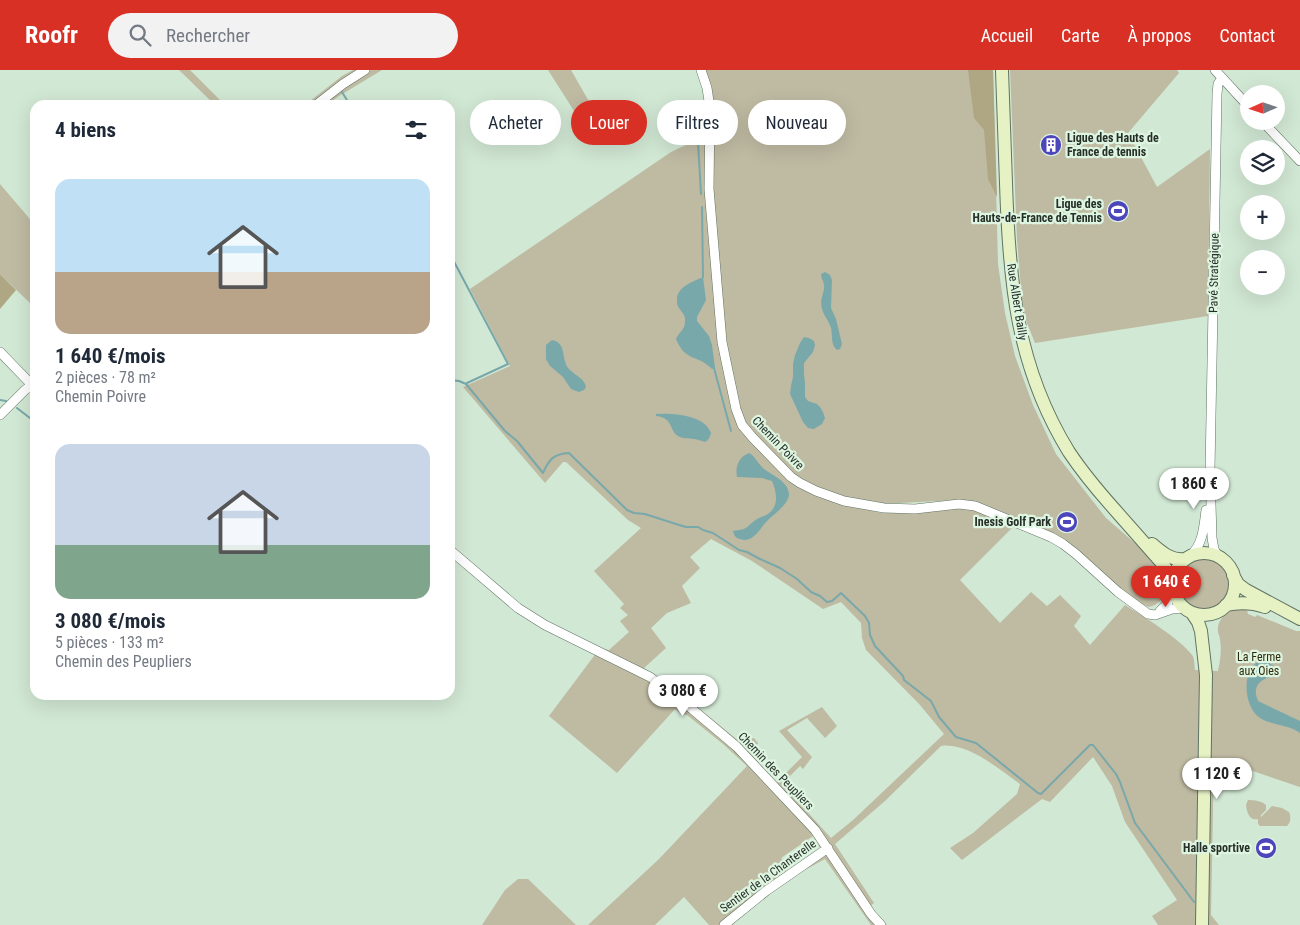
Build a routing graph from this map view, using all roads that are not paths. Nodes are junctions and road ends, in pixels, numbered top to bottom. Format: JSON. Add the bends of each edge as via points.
{"nodes":[{"id":1,"x":365,"y":70,"type":"edge"},
{"id":2,"x":701,"y":70,"type":"edge"},
{"id":3,"x":1002,"y":70,"type":"edge"},
{"id":4,"x":1215,"y":70,"type":"edge"},
{"id":5,"x":1222,"y":78,"type":"junction"},
{"id":6,"x":1240,"y":97,"type":"edge"},
{"id":7,"x":322,"y":100,"type":"edge"},
{"id":8,"x":1271,"y":130,"type":"edge"},
{"id":9,"x":1300,"y":161,"type":"edge"},
{"id":10,"x":0,"y":352,"type":"edge"},
{"id":11,"x":30,"y":380,"type":"edge"},
{"id":12,"x":30,"y":387,"type":"edge"},
{"id":13,"x":0,"y":415,"type":"edge"},
{"id":14,"x":1210,"y":470,"type":"junction"},
{"id":15,"x":1114,"y":509,"type":"junction"},
{"id":16,"x":455,"y":554,"type":"edge"},
{"id":17,"x":1218,"y":557,"type":"junction"},
{"id":18,"x":1187,"y":558,"type":"junction"},
{"id":19,"x":1233,"y":575,"type":"junction"},
{"id":20,"x":1173,"y":587,"type":"junction"},
{"id":21,"x":1221,"y":609,"type":"junction"},
{"id":22,"x":1188,"y":611,"type":"junction"},
{"id":23,"x":1145,"y":613,"type":"junction"},
{"id":24,"x":1300,"y":620,"type":"edge"},
{"id":25,"x":1206,"y":675,"type":"junction"},
{"id":26,"x":828,"y":848,"type":"junction"},
{"id":27,"x":724,"y":925,"type":"edge"},
{"id":28,"x":881,"y":925,"type":"edge"},
{"id":29,"x":1202,"y":925,"type":"edge"}],
"edges":[{"from":1,"to":7,"type":"street"},
{"from":2,"to":23,"type":"street","name":"Chemin Poivre","via":[[710,108],[709,189],[722,342],[736,409],[748,433],[795,480],[828,496],[884,508],[968,505],[1051,537]]},
{"from":3,"to":15,"type":"main road","name":"Rue Albert Bailly","via":[[1009,253],[1024,346],[1040,394],[1061,438],[1086,477]]},
{"from":4,"to":5,"type":"street"},
{"from":5,"to":6,"type":"street"},
{"from":5,"to":14,"type":"street","name":"Pavé Stratégique","via":[[1217,94]]},
{"from":8,"to":9,"type":"street"},
{"from":10,"to":11,"type":"street"},
{"from":12,"to":13,"type":"street"},
{"from":14,"to":17,"type":"street","name":"Pavé Stratégique","via":[[1212,538]]},
{"from":14,"to":18,"type":"street","name":"Pavé Stratégique","via":[[1204,528],[1197,549]]},
{"from":15,"to":18,"type":"main road","name":"Rue Albert Bailly","via":[[1161,551],[1174,558]]},
{"from":15,"to":20,"type":"main road","name":"Rue Albert Bailly","via":[[1167,570]]},
{"from":16,"to":26,"type":"street","name":"Chemin des Peupliers","via":[[534,619],[646,675],[684,703],[743,753]]},
{"from":17,"to":18,"type":"main road","via":[[1206,553]]},
{"from":17,"to":19,"type":"main road","via":[[1228,564]]},
{"from":18,"to":20,"type":"main road","via":[[1176,571]]},
{"from":19,"to":21,"type":"main road","via":[[1234,591]]},
{"from":19,"to":24,"type":"main road","via":[[1246,590]]},
{"from":20,"to":22,"type":"main road","via":[[1178,601]]},
{"from":20,"to":23,"type":"street","via":[[1169,601],[1162,609],[1152,614]]},
{"from":21,"to":22,"type":"main road","via":[[1204,615]]},
{"from":21,"to":24,"type":"main road","via":[[1243,602],[1253,603]]},
{"from":21,"to":25,"type":"main road","via":[[1210,627]]},
{"from":22,"to":23,"type":"street","via":[[1172,609],[1155,615]]},
{"from":22,"to":25,"type":"main road","via":[[1201,631]]},
{"from":25,"to":29,"type":"main road"},
{"from":26,"to":27,"type":"street","name":"Sentier de la Chanterelle"},
{"from":26,"to":28,"type":"street","name":"Chemin des Peupliers"}]}
